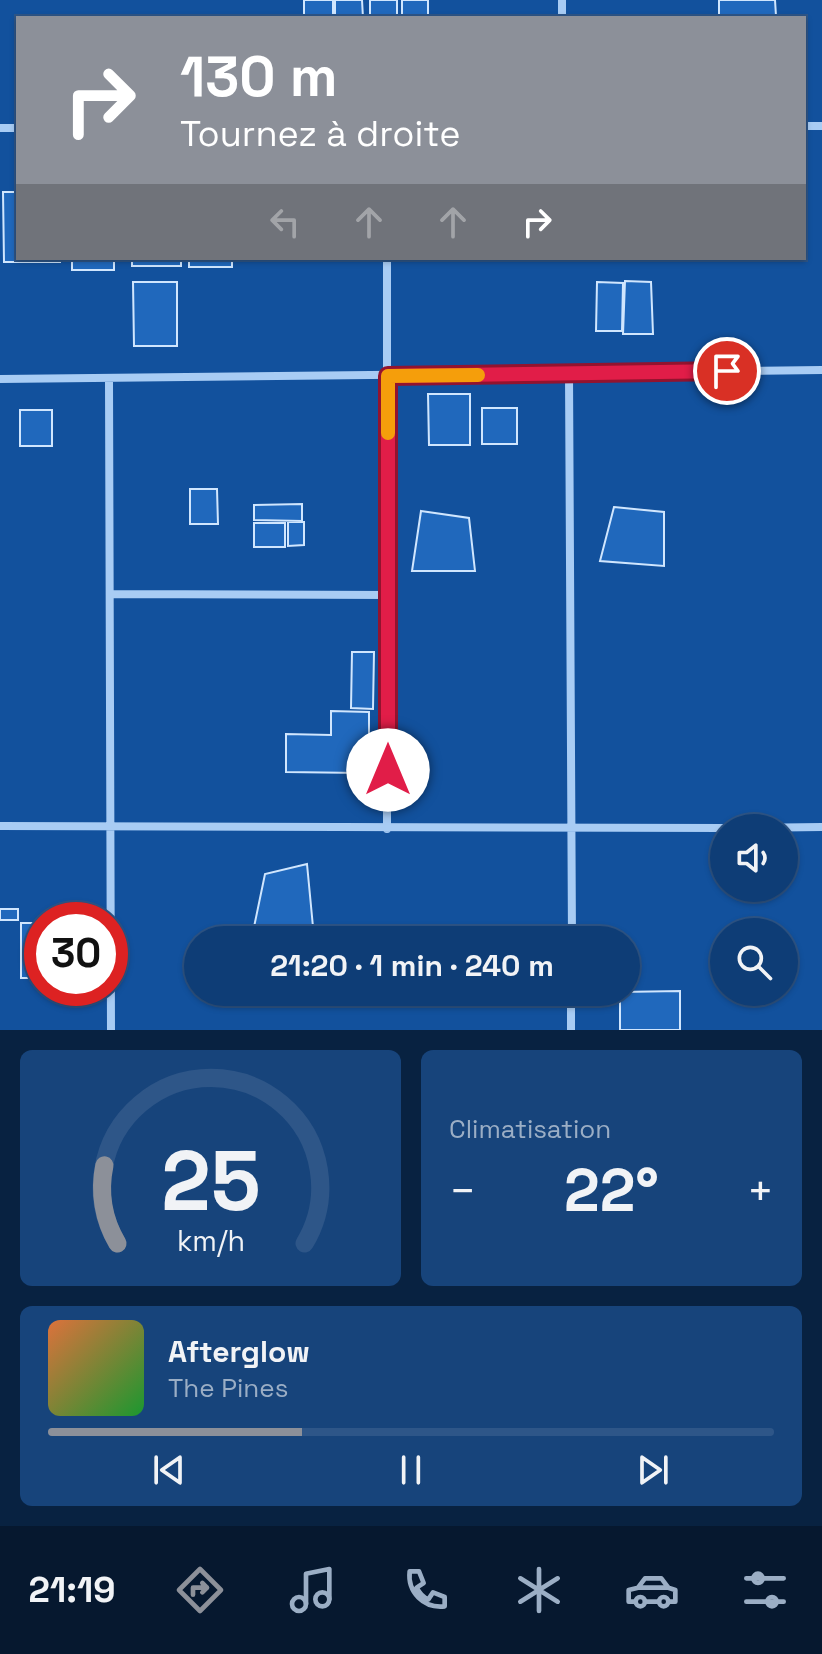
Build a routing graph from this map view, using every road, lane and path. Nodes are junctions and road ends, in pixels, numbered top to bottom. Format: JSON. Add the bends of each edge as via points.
{"nodes":[{"id":1,"x":387,"y":260,"type":"edge"},
{"id":2,"x":822,"y":370,"type":"edge"},
{"id":3,"x":569,"y":374,"type":"junction"},
{"id":4,"x":388,"y":376,"type":"junction"},
{"id":5,"x":0,"y":379,"type":"edge"},
{"id":6,"x":109,"y":380,"type":"junction"},
{"id":7,"x":111,"y":594,"type":"junction"},
{"id":8,"x":389,"y":595,"type":"junction"},
{"id":9,"x":112,"y":825,"type":"junction"},
{"id":10,"x":0,"y":826,"type":"edge"},
{"id":11,"x":798,"y":827,"type":"edge"},
{"id":12,"x":822,"y":827,"type":"edge"},
{"id":13,"x":710,"y":828,"type":"edge"},
{"id":14,"x":387,"y":829,"type":"junction"},
{"id":15,"x":573,"y":830,"type":"junction"},
{"id":16,"x":572,"y":926,"type":"edge"},
{"id":17,"x":571,"y":1006,"type":"edge"},
{"id":18,"x":111,"y":1030,"type":"edge"},
{"id":19,"x":571,"y":1030,"type":"edge"}],
"edges":[{"from":1,"to":4,"type":"street"},
{"from":2,"to":3,"type":"street"},
{"from":3,"to":4,"type":"street"},
{"from":3,"to":15,"type":"street"},
{"from":4,"to":6,"type":"street"},
{"from":4,"to":8,"type":"street"},
{"from":5,"to":6,"type":"street"},
{"from":6,"to":7,"type":"street"},
{"from":7,"to":8,"type":"street"},
{"from":7,"to":9,"type":"street"},
{"from":8,"to":14,"type":"street"},
{"from":9,"to":10,"type":"street"},
{"from":9,"to":14,"type":"street"},
{"from":9,"to":18,"type":"street"},
{"from":11,"to":12,"type":"street"},
{"from":13,"to":15,"type":"street"},
{"from":14,"to":15,"type":"street"},
{"from":15,"to":16,"type":"street"},
{"from":17,"to":19,"type":"street"}]}
